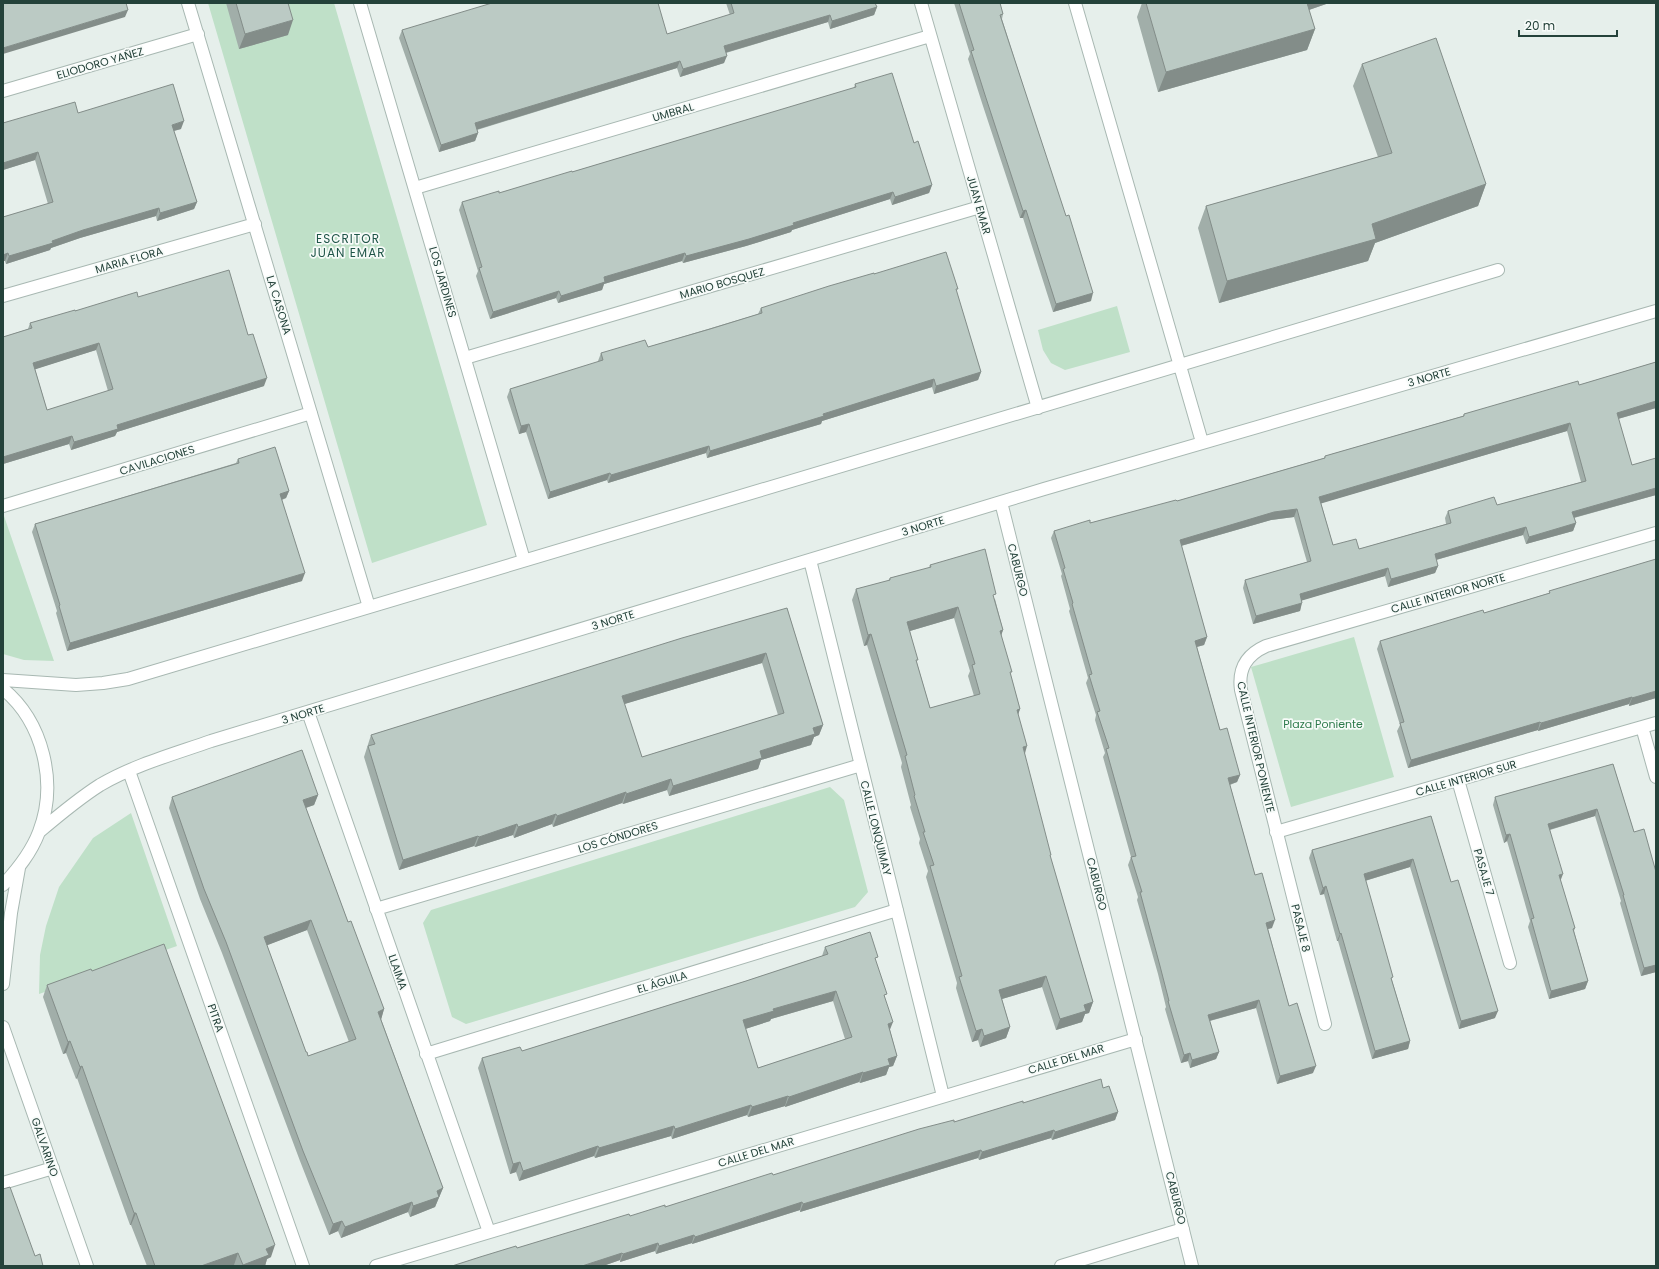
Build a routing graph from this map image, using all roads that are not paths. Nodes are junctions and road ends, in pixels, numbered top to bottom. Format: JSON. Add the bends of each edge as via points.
{"nodes":[{"id":1,"x":188,"y":3,"type":"edge"},
{"id":2,"x":360,"y":3,"type":"edge"},
{"id":3,"x":921,"y":3,"type":"edge"},
{"id":4,"x":1075,"y":3,"type":"edge"},
{"id":5,"x":198,"y":34,"type":"junction"},
{"id":6,"x":930,"y":36,"type":"junction"},
{"id":7,"x":3,"y":91,"type":"edge"},
{"id":8,"x":415,"y":188,"type":"junction"},
{"id":9,"x":980,"y":207,"type":"junction"},
{"id":10,"x":255,"y":224,"type":"junction"},
{"id":11,"x":1498,"y":270,"type":"dead end"},
{"id":12,"x":3,"y":296,"type":"edge"},
{"id":13,"x":1656,"y":311,"type":"edge"},
{"id":14,"x":465,"y":358,"type":"junction"},
{"id":15,"x":1179,"y":365,"type":"junction"},
{"id":16,"x":1038,"y":408,"type":"junction"},
{"id":17,"x":311,"y":413,"type":"junction"},
{"id":18,"x":1202,"y":442,"type":"junction"},
{"id":19,"x":1001,"y":502,"type":"junction"},
{"id":20,"x":3,"y":506,"type":"edge"},
{"id":21,"x":1656,"y":533,"type":"edge"},
{"id":22,"x":524,"y":560,"type":"junction"},
{"id":23,"x":810,"y":560,"type":"junction"},
{"id":24,"x":369,"y":607,"type":"junction"},
{"id":25,"x":1244,"y":663,"type":"joint"},
{"id":26,"x":3,"y":680,"type":"edge"},
{"id":27,"x":3,"y":688,"type":"edge"},
{"id":28,"x":308,"y":712,"type":"junction"},
{"id":29,"x":1656,"y":723,"type":"edge"},
{"id":30,"x":1642,"y":727,"type":"junction"},
{"id":31,"x":861,"y":765,"type":"junction"},
{"id":32,"x":129,"y":771,"type":"junction"},
{"id":33,"x":1656,"y":777,"type":"edge"},
{"id":34,"x":1458,"y":780,"type":"junction"},
{"id":35,"x":39,"y":832,"type":"junction"},
{"id":36,"x":1276,"y":832,"type":"junction"},
{"id":37,"x":19,"y":868,"type":"junction"},
{"id":38,"x":3,"y":885,"type":"edge"},
{"id":39,"x":376,"y":909,"type":"junction"},
{"id":40,"x":897,"y":910,"type":"junction"},
{"id":41,"x":1510,"y":963,"type":"dead end"},
{"id":42,"x":3,"y":984,"type":"edge"},
{"id":43,"x":1325,"y":1024,"type":"dead end"},
{"id":44,"x":3,"y":1027,"type":"edge"},
{"id":45,"x":1136,"y":1039,"type":"junction"},
{"id":46,"x":426,"y":1054,"type":"junction"},
{"id":47,"x":943,"y":1096,"type":"junction"},
{"id":48,"x":53,"y":1168,"type":"junction"},
{"id":49,"x":3,"y":1182,"type":"edge"},
{"id":50,"x":1183,"y":1229,"type":"junction"},
{"id":51,"x":489,"y":1232,"type":"junction"},
{"id":52,"x":87,"y":1266,"type":"edge"},
{"id":53,"x":304,"y":1266,"type":"edge"},
{"id":54,"x":376,"y":1266,"type":"edge"},
{"id":55,"x":1061,"y":1266,"type":"edge"},
{"id":56,"x":1192,"y":1266,"type":"edge"}],
"edges":[{"from":1,"to":5,"type":"street","name":"LA CASONA"},
{"from":2,"to":8,"type":"street","name":"LOS JARDINES"},
{"from":3,"to":6,"type":"street","name":"JUAN EMAR"},
{"from":4,"to":15,"type":"street"},
{"from":5,"to":7,"type":"street","name":"ELIODORO YAÑEZ"},
{"from":5,"to":10,"type":"street","name":"LA CASONA"},
{"from":6,"to":8,"type":"street","name":"UMBRAL"},
{"from":6,"to":9,"type":"street","name":"JUAN EMAR"},
{"from":8,"to":14,"type":"street","name":"LOS JARDINES"},
{"from":9,"to":14,"type":"street","name":"MARIO BOSQUEZ"},
{"from":9,"to":16,"type":"street","name":"JUAN EMAR"},
{"from":10,"to":12,"type":"street","name":"MARIA FLORA"},
{"from":10,"to":17,"type":"street","name":"LA CASONA"},
{"from":11,"to":15,"type":"street"},
{"from":13,"to":18,"type":"street","name":"3 NORTE"},
{"from":14,"to":22,"type":"street","name":"LOS JARDINES"},
{"from":15,"to":16,"type":"street"},
{"from":15,"to":18,"type":"street"},
{"from":16,"to":22,"type":"street"},
{"from":17,"to":20,"type":"street","name":"CAVILACIONES"},
{"from":17,"to":24,"type":"street","name":"LA CASONA"},
{"from":18,"to":19,"type":"street","name":"3 NORTE"},
{"from":19,"to":23,"type":"street","name":"3 NORTE"},
{"from":19,"to":45,"type":"street","name":"CABURGO"},
{"from":21,"to":25,"type":"street","name":"CALLE INTERIOR NORTE","via":[[1266,646],[1254,652]]},
{"from":22,"to":24,"type":"street"},
{"from":23,"to":28,"type":"street","name":"3 NORTE"},
{"from":23,"to":31,"type":"street","name":"CALLE LONQUIMAY"},
{"from":24,"to":26,"type":"street","via":[[128,679],[103,684],[76,685]]},
{"from":25,"to":36,"type":"street","name":"CALLE INTERIOR PONIENTE","via":[[1241,690]]},
{"from":27,"to":35,"type":"street","via":[[22,709],[41,747],[47,789],[45,811]]},
{"from":28,"to":32,"type":"street","name":"3 NORTE","via":[[211,741]]},
{"from":28,"to":39,"type":"street","name":"LLAIMA"},
{"from":29,"to":30,"type":"street","name":"CALLE INTERIOR SUR"},
{"from":30,"to":33,"type":"street"},
{"from":30,"to":34,"type":"street","name":"CALLE INTERIOR SUR"},
{"from":31,"to":39,"type":"street","name":"LOS CÓNDORES"},
{"from":31,"to":40,"type":"street","name":"CALLE LONQUIMAY"},
{"from":32,"to":35,"type":"street","name":"3 NORTE","via":[[100,785]]},
{"from":32,"to":53,"type":"street","name":"PITRA"},
{"from":34,"to":36,"type":"street","name":"CALLE INTERIOR SUR"},
{"from":34,"to":41,"type":"street","name":"PASAJE 7"},
{"from":35,"to":37,"type":"street"},
{"from":36,"to":43,"type":"street","name":"PASAJE 8"},
{"from":37,"to":38,"type":"street"},
{"from":37,"to":42,"type":"street"},
{"from":39,"to":46,"type":"street","name":"LLAIMA"},
{"from":40,"to":46,"type":"street","name":"EL ÁGUILA"},
{"from":40,"to":47,"type":"street","name":"CALLE LONQUIMAY"},
{"from":44,"to":48,"type":"street","name":"GALVARINO"},
{"from":45,"to":47,"type":"street","name":"CALLE DEL MAR"},
{"from":45,"to":50,"type":"street","name":"CABURGO"},
{"from":46,"to":51,"type":"street","name":"LLAIMA"},
{"from":47,"to":51,"type":"street","name":"CALLE DEL MAR"},
{"from":48,"to":49,"type":"street"},
{"from":48,"to":52,"type":"street","name":"GALVARINO"},
{"from":50,"to":55,"type":"street"},
{"from":50,"to":56,"type":"street","name":"CABURGO"},
{"from":51,"to":54,"type":"street","name":"CALLE DEL MAR"}]}
